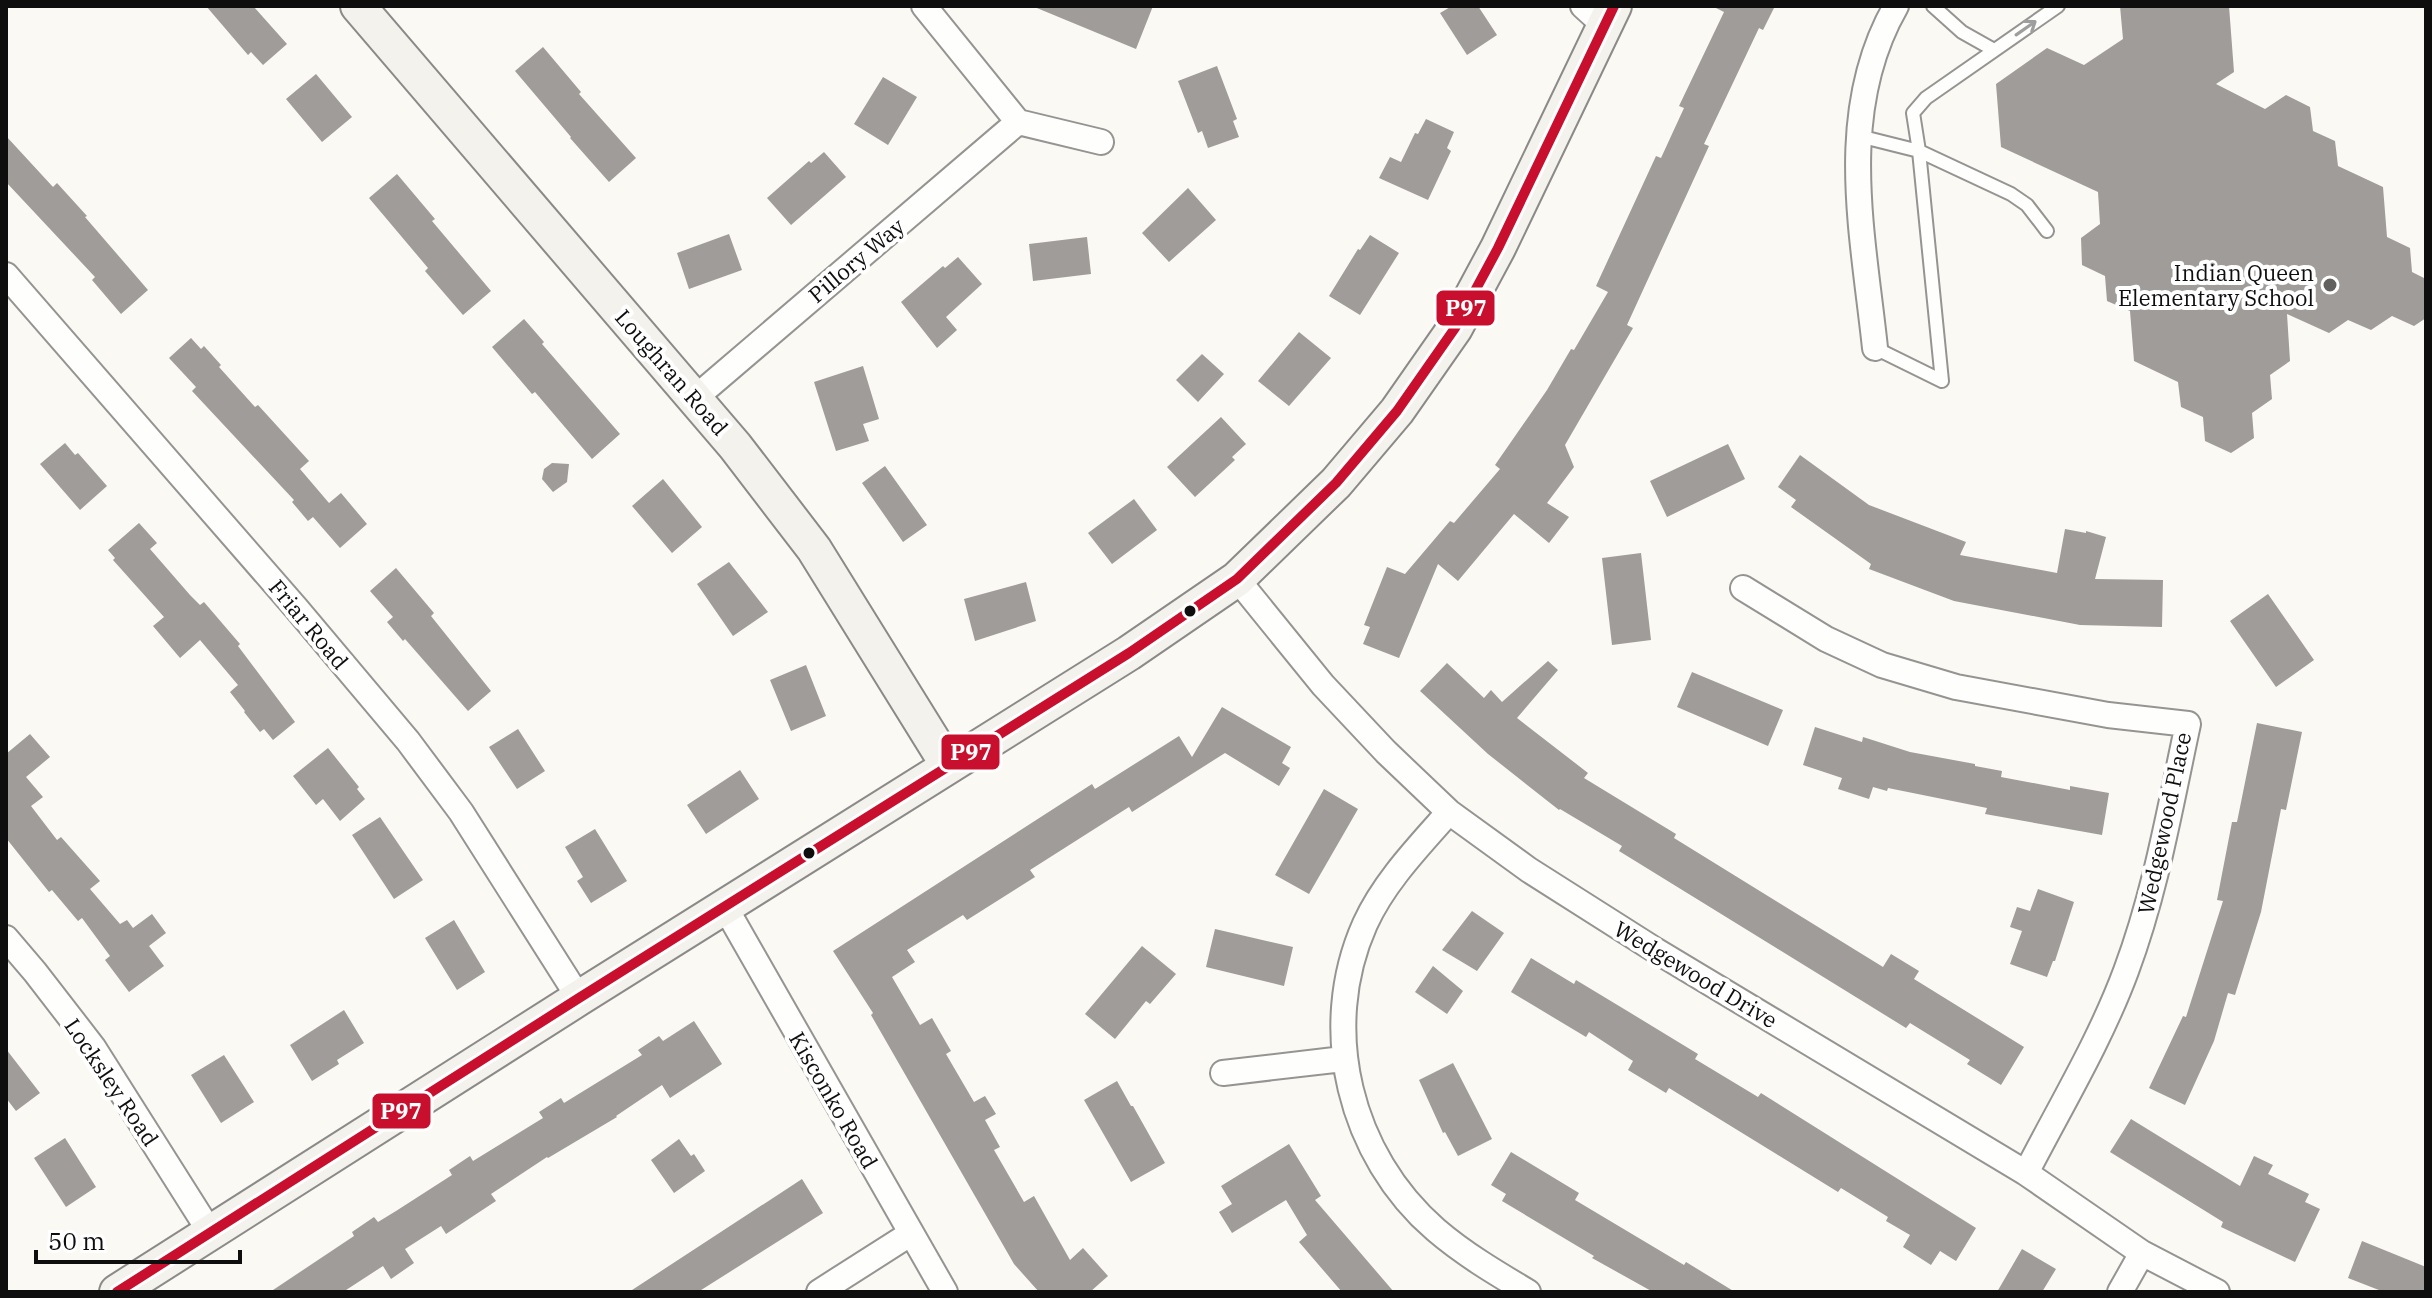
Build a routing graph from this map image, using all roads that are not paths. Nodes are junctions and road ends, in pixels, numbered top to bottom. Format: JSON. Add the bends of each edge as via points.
{"nodes":[{"id":1,"x":358,"y":6,"type":"edge"},
{"id":2,"x":924,"y":6,"type":"edge"},
{"id":3,"x":1896,"y":6,"type":"edge"},
{"id":4,"x":1933,"y":6,"type":"edge"},
{"id":5,"x":2058,"y":6,"type":"edge"},
{"id":6,"x":1601,"y":13,"type":"edge"},
{"id":7,"x":1994,"y":50,"type":"junction"},
{"id":8,"x":1018,"y":122,"type":"junction"},
{"id":9,"x":1859,"y":136,"type":"junction"},
{"id":10,"x":1101,"y":142,"type":"dead end"},
{"id":11,"x":1919,"y":151,"type":"junction"},
{"id":12,"x":2047,"y":231,"type":"dead end"},
{"id":13,"x":6,"y":275,"type":"edge"},
{"id":14,"x":1875,"y":348,"type":"joint"},
{"id":15,"x":695,"y":398,"type":"junction"},
{"id":16,"x":1237,"y":579,"type":"junction"},
{"id":17,"x":1743,"y":588,"type":"dead end"},
{"id":18,"x":948,"y":765,"type":"junction"},
{"id":19,"x":1449,"y":812,"type":"junction"},
{"id":20,"x":725,"y":907,"type":"junction"},
{"id":21,"x":6,"y":938,"type":"edge"},
{"id":22,"x":579,"y":998,"type":"junction"},
{"id":23,"x":1343,"y":1059,"type":"junction"},
{"id":24,"x":1223,"y":1073,"type":"dead end"},
{"id":25,"x":2026,"y":1173,"type":"junction"},
{"id":26,"x":210,"y":1232,"type":"junction"},
{"id":27,"x":910,"y":1234,"type":"junction"},
{"id":28,"x":2142,"y":1253,"type":"junction"},
{"id":29,"x":117,"y":1292,"type":"edge"},
{"id":30,"x":819,"y":1292,"type":"edge"},
{"id":31,"x":945,"y":1292,"type":"edge"},
{"id":32,"x":1528,"y":1292,"type":"edge"},
{"id":33,"x":2120,"y":1292,"type":"edge"},
{"id":34,"x":2217,"y":1292,"type":"edge"}],
"edges":[{"from":1,"to":15,"type":"street","name":"Loughran Road"},
{"from":2,"to":8,"type":"street"},
{"from":3,"to":9,"type":"street","via":[[1881,31],[1869,70]]},
{"from":4,"to":7,"type":"lane","via":[[1962,32]]},
{"from":7,"to":5,"type":"lane","one_way":true},
{"from":6,"to":16,"type":"street","via":[[1498,248],[1455,328],[1397,411],[1336,483]]},
{"from":7,"to":11,"type":"lane","via":[[1913,113]]},
{"from":8,"to":10,"type":"street"},
{"from":8,"to":15,"type":"street","name":"Pillory Way"},
{"from":9,"to":11,"type":"lane"},
{"from":9,"to":14,"type":"street","via":[[1856,178]]},
{"from":11,"to":12,"type":"lane","via":[[2011,194]]},
{"from":11,"to":14,"type":"lane","via":[[1942,381]]},
{"from":13,"to":22,"type":"street","name":"Friar Road","via":[[408,741],[461,812]]},
{"from":15,"to":18,"type":"street","name":"Loughran Road","via":[[814,549]]},
{"from":16,"to":18,"type":"street"},
{"from":16,"to":19,"type":"street","name":"Wedgewood Drive","via":[[1323,685]]},
{"from":17,"to":25,"type":"street","name":"Wedgewood Place","via":[[1826,639],[1882,665],[1956,687],[2188,724],[2153,890],[2126,972]]},
{"from":18,"to":20,"type":"street"},
{"from":19,"to":23,"type":"street","via":[[1388,886],[1365,924],[1352,964]]},
{"from":19,"to":25,"type":"street","name":"Wedgewood Drive","via":[[1655,950]]},
{"from":20,"to":22,"type":"street"},
{"from":20,"to":27,"type":"street","name":"Kisconko Road"},
{"from":21,"to":26,"type":"street","name":"Locksley Road","via":[[93,1047]]},
{"from":22,"to":26,"type":"street"},
{"from":23,"to":24,"type":"street"},
{"from":23,"to":32,"type":"street","via":[[1364,1133],[1406,1199],[1435,1229]]},
{"from":25,"to":28,"type":"street","name":"Wedgewood Drive"},
{"from":26,"to":29,"type":"street"},
{"from":27,"to":30,"type":"street"},
{"from":27,"to":31,"type":"street","name":"Kisconko Road"},
{"from":28,"to":33,"type":"street"},
{"from":28,"to":34,"type":"street","name":"Wedgewood Drive"}]}
